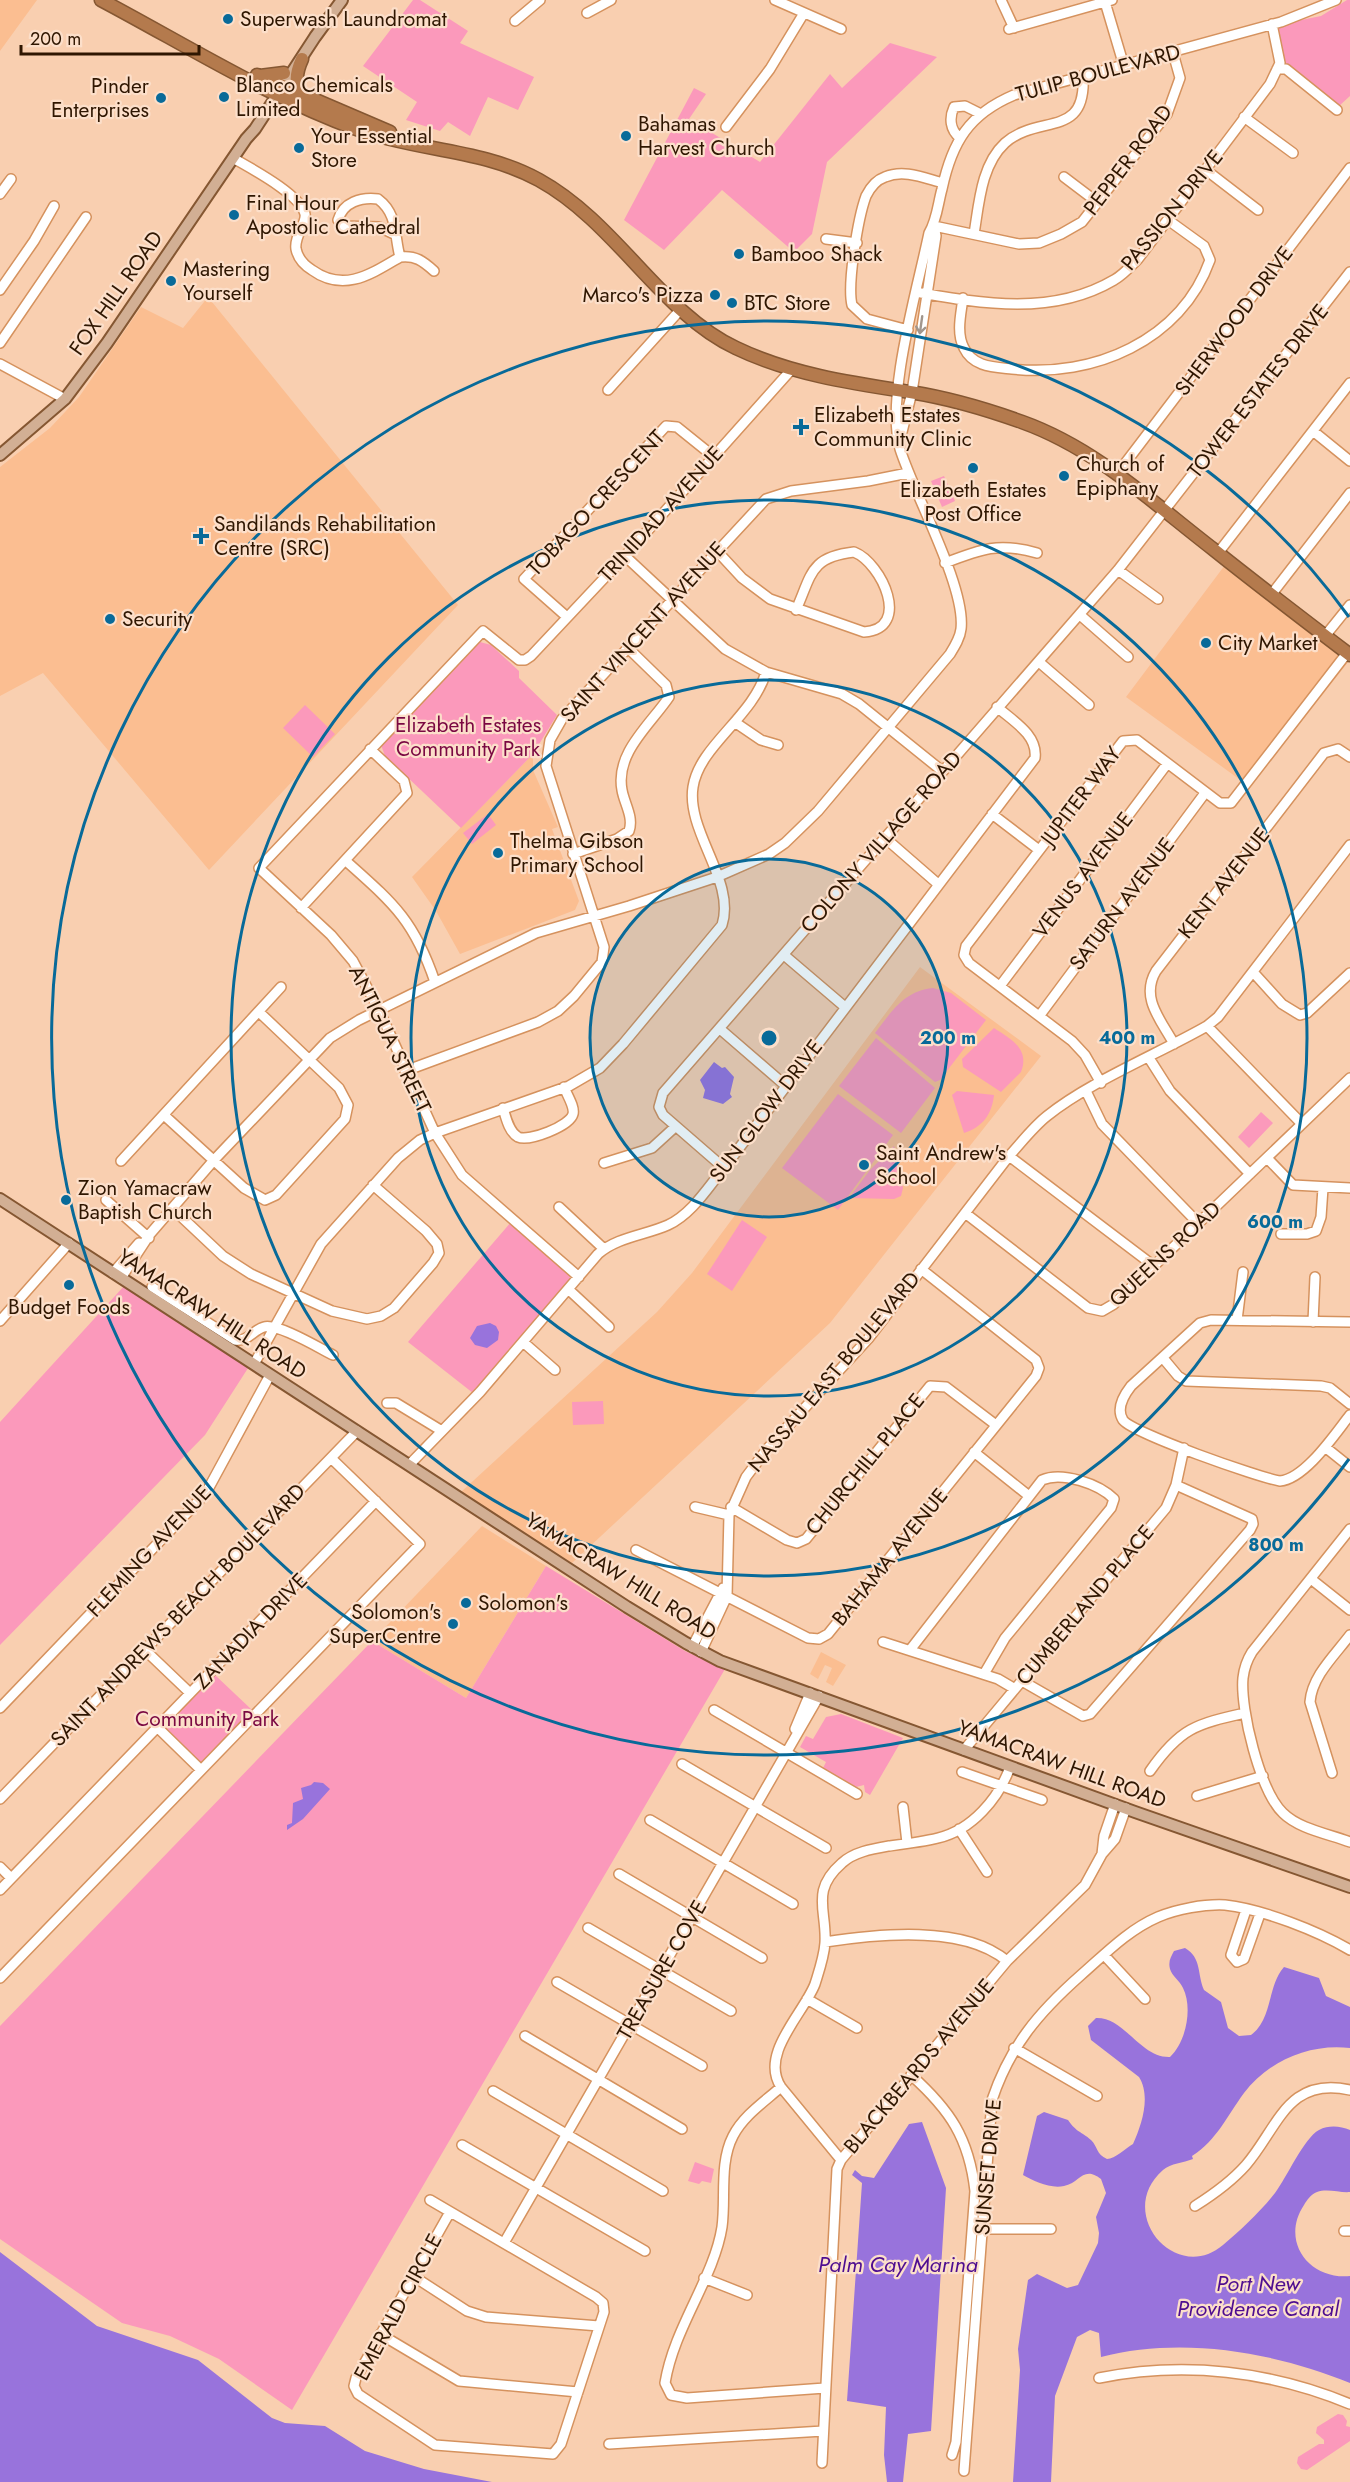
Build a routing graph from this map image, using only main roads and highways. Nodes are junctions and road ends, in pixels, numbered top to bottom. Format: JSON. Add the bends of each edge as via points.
{"nodes":[{"id":1,"x":101,"y":0,"type":"edge"},
{"id":2,"x":342,"y":0,"type":"edge"},
{"id":3,"x":315,"y":37,"type":"junction"},
{"id":4,"x":182,"y":43,"type":"junction"},
{"id":5,"x":302,"y":59,"type":"junction"},
{"id":6,"x":284,"y":73,"type":"junction"},
{"id":7,"x":256,"y":75,"type":"junction"},
{"id":8,"x":277,"y":89,"type":"junction"},
{"id":9,"x":305,"y":97,"type":"junction"},
{"id":10,"x":431,"y":147,"type":"junction"},
{"id":11,"x":0,"y":455,"type":"edge"},
{"id":12,"x":1349,"y":654,"type":"edge"},
{"id":13,"x":0,"y":1199,"type":"edge"},
{"id":14,"x":1350,"y":1887,"type":"edge"}],
"edges":[{"from":1,"to":4,"type":"highway"},
{"from":2,"to":3,"type":"main road","name":"FOX HILL ROAD"},
{"from":3,"to":5,"type":"main road","name":"FOX HILL ROAD"},
{"from":3,"to":6,"type":"main road","name":"FOX HILL ROAD"},
{"from":4,"to":7,"type":"highway"},
{"from":4,"to":8,"type":"highway"},
{"from":5,"to":8,"type":"main road","name":"FOX HILL ROAD"},
{"from":5,"to":9,"type":"highway","via":[[296,81]]},
{"from":6,"to":7,"type":"highway"},
{"from":6,"to":8,"type":"main road","name":"FOX HILL ROAD"},
{"from":7,"to":8,"type":"highway"},
{"from":8,"to":9,"type":"highway"},
{"from":8,"to":10,"type":"highway","via":[[358,129]]},
{"from":8,"to":11,"type":"main road","name":"FOX HILL ROAD","via":[[107,343],[65,399]]},
{"from":9,"to":10,"type":"highway"},
{"from":10,"to":12,"type":"highway","via":[[508,165],[553,188],[588,213],[681,309],[717,339],[752,356],[790,370],[972,406],[1023,422],[1077,446]]},
{"from":13,"to":14,"type":"main road","name":"YAMACRAW HILL ROAD","via":[[697,1649],[1010,1767]]}]}
